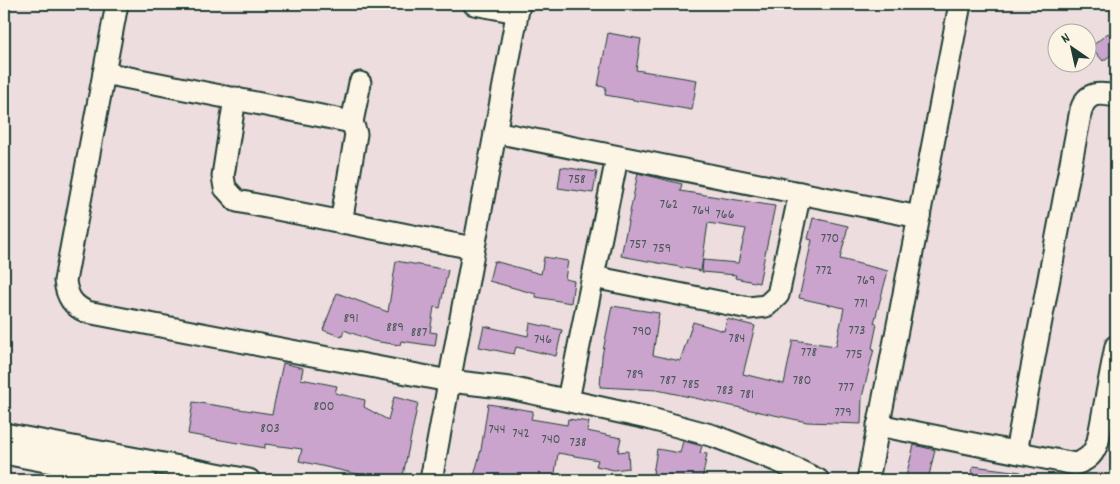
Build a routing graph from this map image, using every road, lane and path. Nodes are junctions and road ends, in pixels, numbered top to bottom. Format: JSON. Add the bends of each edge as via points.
{"nodes":[{"id":1,"x":117,"y":4,"type":"edge"},
{"id":2,"x":474,"y":4,"type":"edge"},
{"id":3,"x":960,"y":4,"type":"edge"},
{"id":4,"x":518,"y":8,"type":"edge"},
{"id":5,"x":104,"y":73,"type":"junction"},
{"id":6,"x":360,"y":83,"type":"dead end"},
{"id":7,"x":1116,"y":96,"type":"edge"},
{"id":8,"x":235,"y":98,"type":"junction"},
{"id":9,"x":352,"y":122,"type":"junction"},
{"id":10,"x":495,"y":132,"type":"junction"},
{"id":11,"x":617,"y":158,"type":"junction"},
{"id":12,"x":800,"y":193,"type":"junction"},
{"id":13,"x":919,"y":217,"type":"junction"},
{"id":14,"x":342,"y":222,"type":"junction"},
{"id":15,"x":473,"y":248,"type":"junction"},
{"id":16,"x":593,"y":277,"type":"junction"},
{"id":17,"x":1116,"y":346,"type":"edge"},
{"id":18,"x":449,"y":381,"type":"junction"},
{"id":19,"x":568,"y":400,"type":"junction"},
{"id":20,"x":878,"y":425,"type":"junction"},
{"id":21,"x":4,"y":434,"type":"edge"},
{"id":22,"x":1016,"y":452,"type":"junction"},
{"id":23,"x":4,"y":453,"type":"edge"},
{"id":24,"x":144,"y":480,"type":"edge"},
{"id":25,"x":249,"y":480,"type":"edge"},
{"id":26,"x":431,"y":480,"type":"edge"},
{"id":27,"x":818,"y":480,"type":"edge"},
{"id":28,"x":868,"y":480,"type":"edge"}],
"edges":[{"from":1,"to":5,"type":"street"},
{"from":2,"to":4,"type":"street"},
{"from":3,"to":13,"type":"street"},
{"from":4,"to":10,"type":"street"},
{"from":5,"to":8,"type":"street"},
{"from":5,"to":18,"type":"street","via":[[65,281],[73,304],[87,312]]},
{"from":6,"to":9,"type":"street"},
{"from":7,"to":22,"type":"street","via":[[1092,95],[1081,110]]},
{"from":8,"to":9,"type":"street"},
{"from":8,"to":14,"type":"street","via":[[223,176],[228,193],[243,204]]},
{"from":9,"to":14,"type":"street","via":[[356,134]]},
{"from":10,"to":11,"type":"street"},
{"from":10,"to":15,"type":"street"},
{"from":11,"to":12,"type":"street"},
{"from":11,"to":16,"type":"street"},
{"from":12,"to":13,"type":"street"},
{"from":12,"to":16,"type":"street","via":[[778,295],[766,306],[750,308]]},
{"from":13,"to":20,"type":"street"},
{"from":14,"to":15,"type":"street"},
{"from":15,"to":18,"type":"street"},
{"from":16,"to":19,"type":"street"},
{"from":17,"to":22,"type":"street","via":[[1098,441],[1092,454],[1075,464]]},
{"from":18,"to":19,"type":"street","via":[[510,388]]},
{"from":18,"to":26,"type":"street"},
{"from":19,"to":27,"type":"street","via":[[714,436]]},
{"from":20,"to":22,"type":"street"},
{"from":20,"to":28,"type":"street"},
{"from":21,"to":25,"type":"street"},
{"from":23,"to":24,"type":"street"}]}
